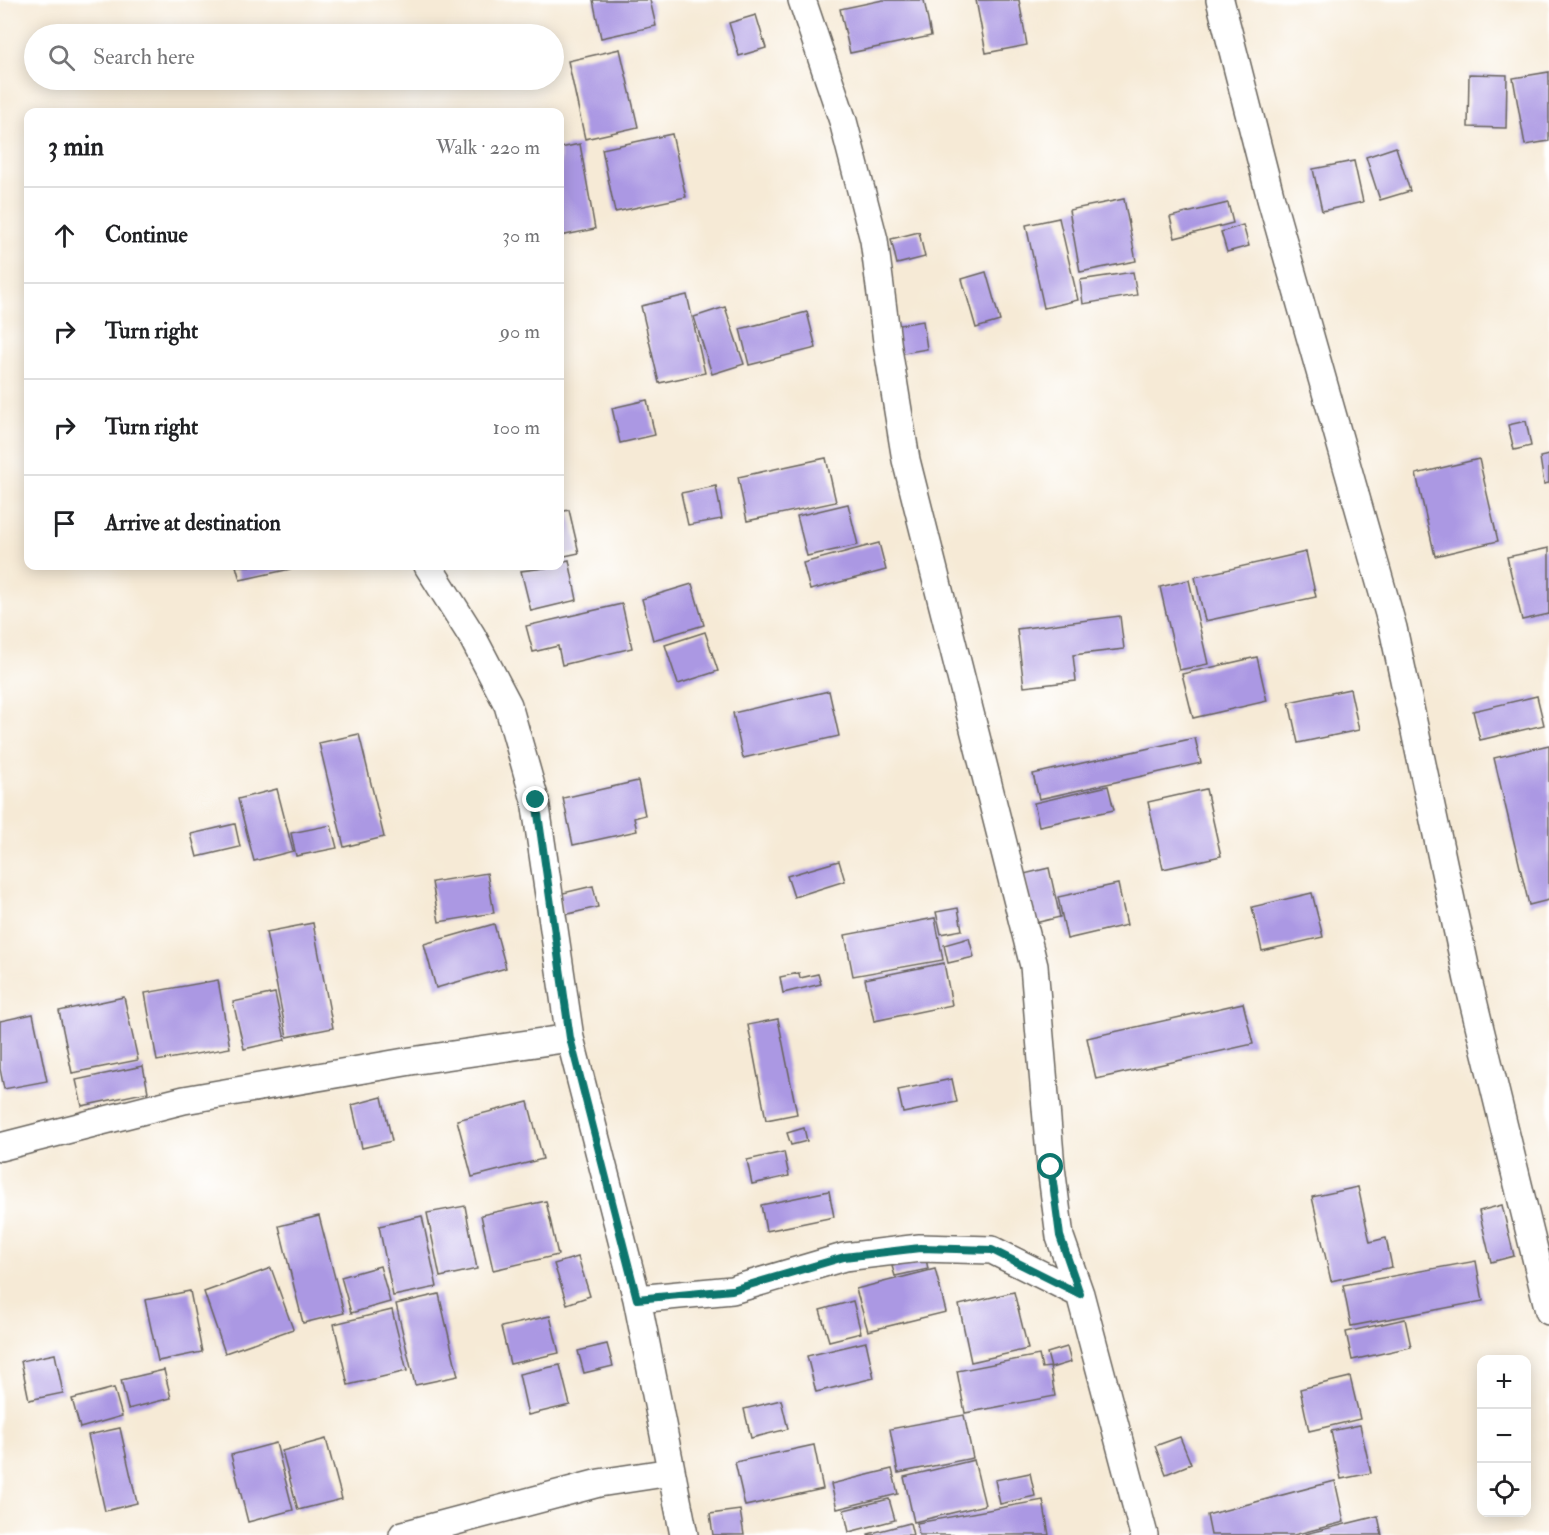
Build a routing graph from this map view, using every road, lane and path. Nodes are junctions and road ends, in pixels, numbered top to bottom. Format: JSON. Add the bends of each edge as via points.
{"nodes":[{"id":1,"x":802,"y":0,"type":"edge"},
{"id":2,"x":1220,"y":0,"type":"edge"},
{"id":3,"x":431,"y":570,"type":"edge"},
{"id":4,"x":570,"y":1038,"type":"junction"},
{"id":5,"x":0,"y":1147,"type":"edge"},
{"id":6,"x":1080,"y":1294,"type":"junction"},
{"id":7,"x":637,"y":1299,"type":"junction"},
{"id":8,"x":1549,"y":1311,"type":"edge"},
{"id":9,"x":671,"y":1472,"type":"junction"},
{"id":10,"x":403,"y":1535,"type":"edge"},
{"id":11,"x":684,"y":1535,"type":"edge"},
{"id":12,"x":1144,"y":1535,"type":"edge"}],
"edges":[{"from":1,"to":6,"type":"street","via":[[843,121],[874,240],[906,460],[1034,966],[1059,1225]]},
{"from":2,"to":8,"type":"street","via":[[1271,199],[1393,628],[1468,980]]},
{"from":3,"to":4,"type":"street","via":[[472,636],[508,705],[536,800]]},
{"from":4,"to":5,"type":"street","via":[[184,1100]]},
{"from":4,"to":7,"type":"street"},
{"from":6,"to":7,"type":"street","via":[[992,1250],[920,1248],[844,1257],[732,1290]]},
{"from":6,"to":12,"type":"street"},
{"from":7,"to":9,"type":"street"},
{"from":9,"to":10,"type":"street","via":[[599,1484]]},
{"from":9,"to":11,"type":"street"}]}
